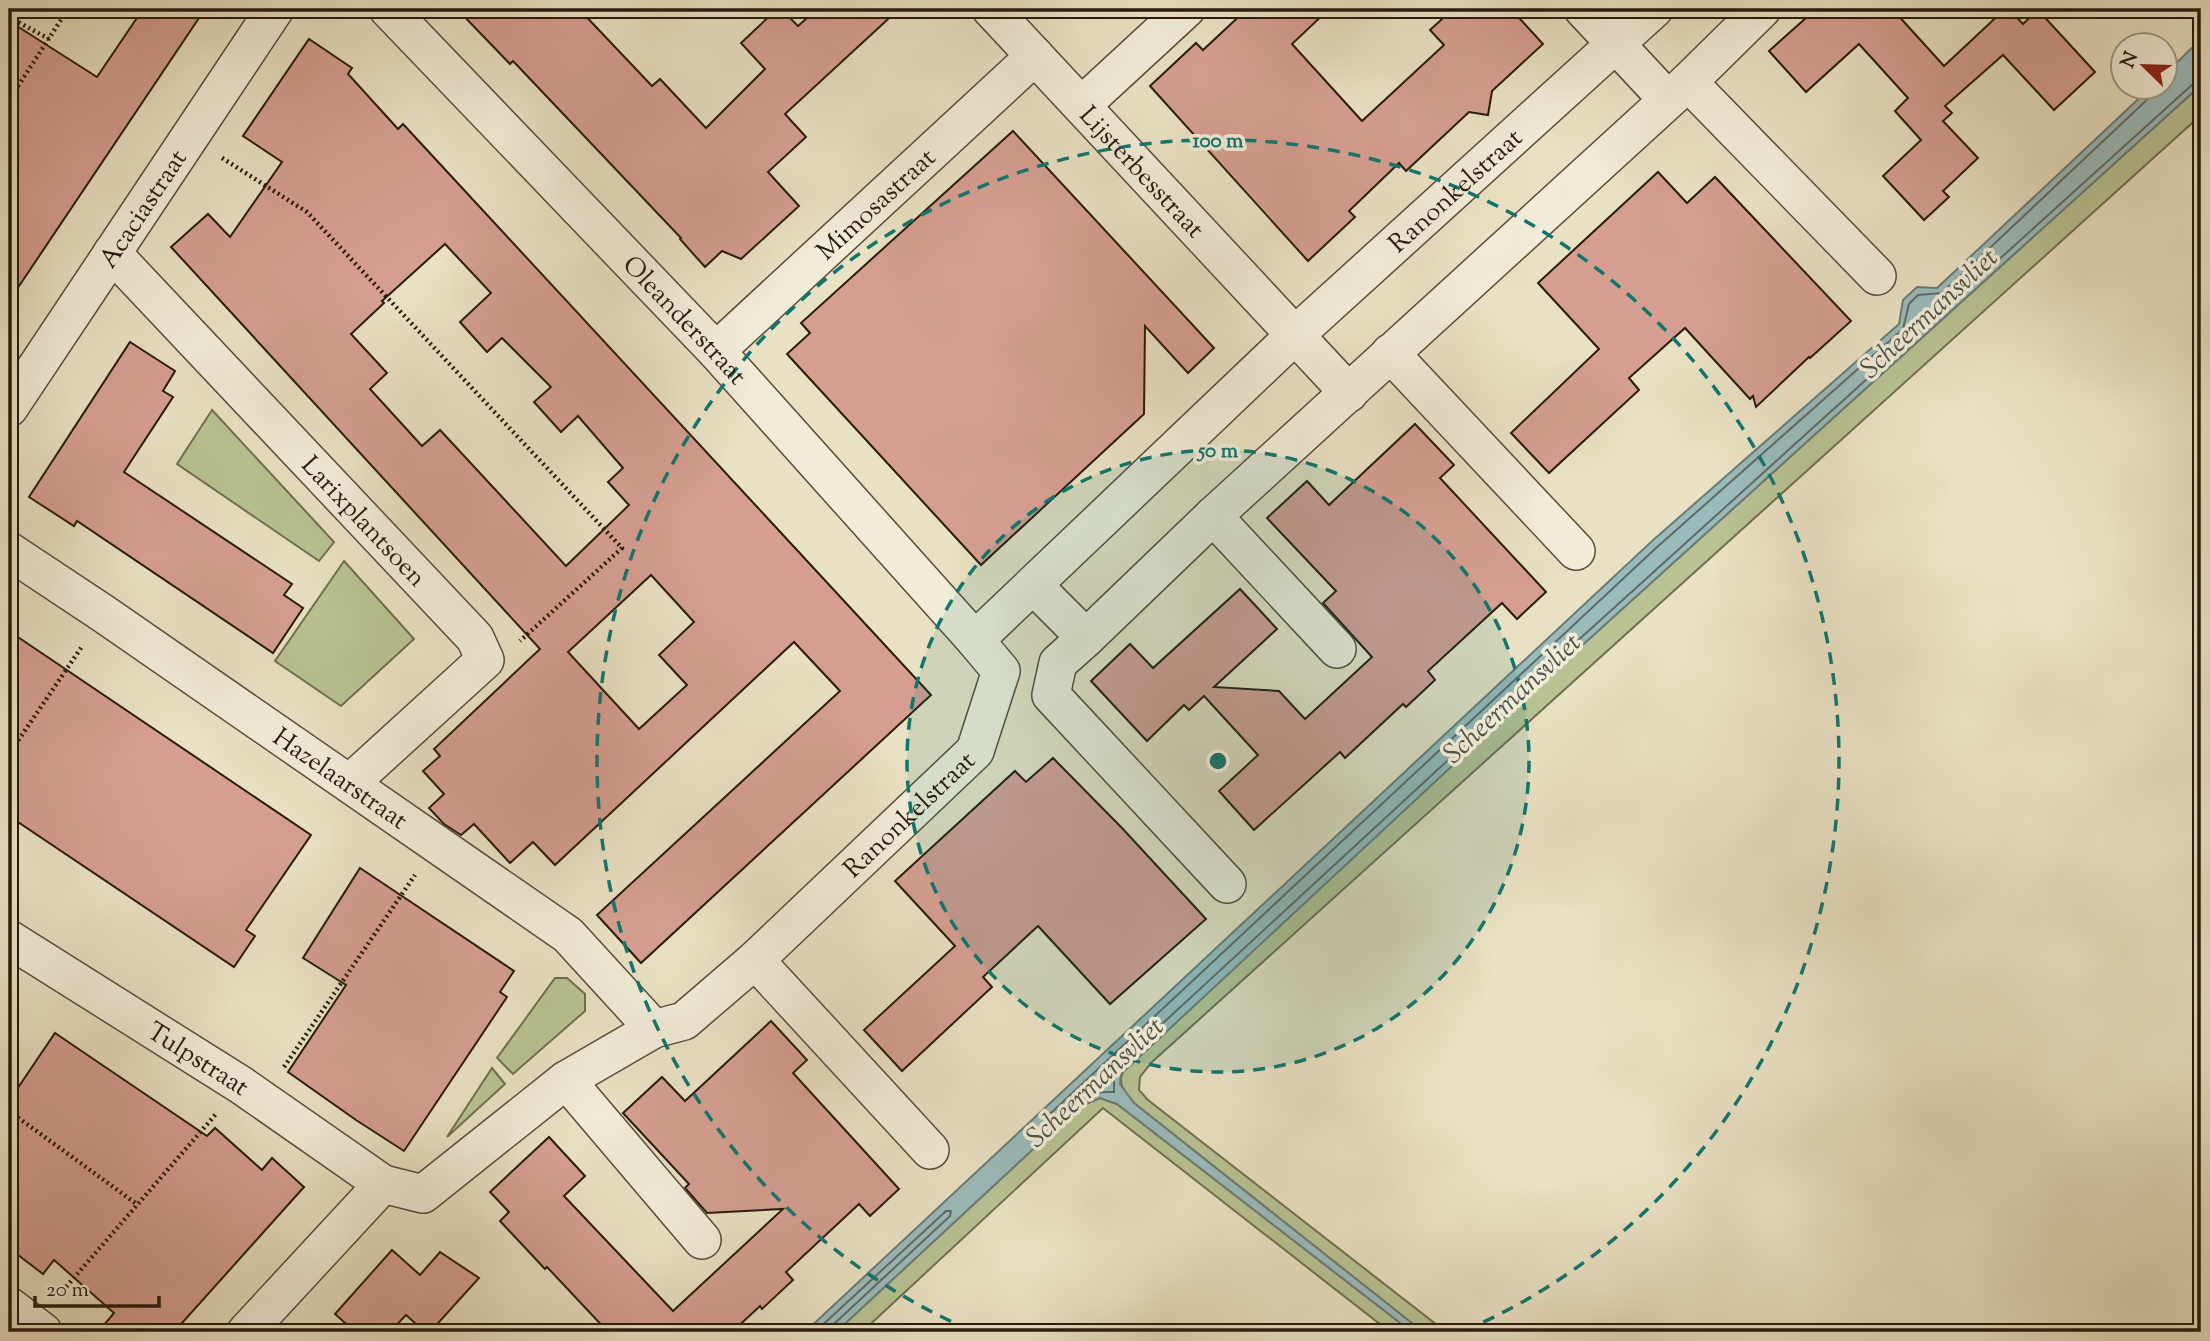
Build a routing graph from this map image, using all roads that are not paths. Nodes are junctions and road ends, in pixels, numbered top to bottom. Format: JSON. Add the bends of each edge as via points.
{"nodes":[{"id":1,"x":275,"y":9,"type":"edge"},
{"id":2,"x":388,"y":9,"type":"edge"},
{"id":3,"x":991,"y":9,"type":"edge"},
{"id":4,"x":1186,"y":9,"type":"edge"},
{"id":5,"x":1583,"y":9,"type":"edge"},
{"id":6,"x":1654,"y":9,"type":"edge"},
{"id":7,"x":1762,"y":9,"type":"edge"},
{"id":8,"x":1615,"y":44,"type":"junction"},
{"id":9,"x":1035,"y":56,"type":"junction"},
{"id":10,"x":1678,"y":91,"type":"junction"},
{"id":11,"x":1082,"y":104,"type":"junction"},
{"id":12,"x":112,"y":253,"type":"junction"},
{"id":13,"x":1877,"y":276,"type":"dead end"},
{"id":14,"x":1294,"y":336,"type":"junction"},
{"id":15,"x":716,"y":351,"type":"junction"},
{"id":16,"x":1390,"y":353,"type":"junction"},
{"id":17,"x":1349,"y":393,"type":"junction"},
{"id":18,"x":9,"y":408,"type":"edge"},
{"id":19,"x":1213,"y":516,"type":"junction"},
{"id":20,"x":9,"y":551,"type":"edge"},
{"id":21,"x":1576,"y":551,"type":"dead end"},
{"id":22,"x":1034,"y":586,"type":"junction"},
{"id":23,"x":1086,"y":638,"type":"junction"},
{"id":24,"x":975,"y":640,"type":"junction"},
{"id":25,"x":1337,"y":649,"type":"dead end"},
{"id":26,"x":350,"y":783,"type":"junction"},
{"id":27,"x":1227,"y":884,"type":"dead end"},
{"id":28,"x":9,"y":939,"type":"edge"},
{"id":29,"x":755,"y":960,"type":"junction"},
{"id":30,"x":654,"y":1030,"type":"junction"},
{"id":31,"x":566,"y":1080,"type":"junction"},
{"id":32,"x":930,"y":1150,"type":"dead end"},
{"id":33,"x":383,"y":1185,"type":"junction"},
{"id":34,"x":702,"y":1240,"type":"dead end"},
{"id":35,"x":246,"y":1332,"type":"edge"}],
"edges":[{"from":1,"to":12,"type":"street","name":"Acaciastraat"},
{"from":2,"to":15,"type":"street","name":"Oleanderstraat"},
{"from":3,"to":9,"type":"street","name":"Lijsterbesstraat"},
{"from":4,"to":11,"type":"street"},
{"from":5,"to":8,"type":"street"},
{"from":6,"to":8,"type":"street","name":"Ranonkelstraat"},
{"from":7,"to":10,"type":"street"},
{"from":8,"to":10,"type":"street"},
{"from":8,"to":14,"type":"street","name":"Ranonkelstraat"},
{"from":9,"to":11,"type":"street","name":"Lijsterbesstraat"},
{"from":9,"to":15,"type":"street","name":"Mimosastraat"},
{"from":10,"to":13,"type":"street"},
{"from":10,"to":16,"type":"street"},
{"from":11,"to":14,"type":"street","name":"Lijsterbesstraat"},
{"from":12,"to":18,"type":"street","name":"Acaciastraat"},
{"from":12,"to":26,"type":"street","name":"Larixplantsoen","via":[[475,638],[485,660]]},
{"from":14,"to":17,"type":"street"},
{"from":14,"to":22,"type":"street","name":"Ranonkelstraat"},
{"from":15,"to":24,"type":"street","name":"Oleanderstraat"},
{"from":16,"to":17,"type":"street"},
{"from":16,"to":21,"type":"street"},
{"from":17,"to":19,"type":"street"},
{"from":19,"to":23,"type":"street"},
{"from":19,"to":25,"type":"street"},
{"from":20,"to":26,"type":"street","name":"Hazelaarstraat"},
{"from":22,"to":23,"type":"street"},
{"from":22,"to":24,"type":"street","name":"Ranonkelstraat"},
{"from":23,"to":27,"type":"street","via":[[1058,663],[1051,695]]},
{"from":24,"to":29,"type":"street","name":"Ranonkelstraat","via":[[1001,671],[975,751]]},
{"from":26,"to":30,"type":"street","name":"Hazelaarstraat","via":[[568,935]]},
{"from":28,"to":33,"type":"street","name":"Tulpstraat","via":[[251,1092]]},
{"from":29,"to":30,"type":"street","name":"Ranonkelstraat","via":[[684,1021]]},
{"from":29,"to":32,"type":"street"},
{"from":30,"to":31,"type":"street","name":"Ranonkelstraat"},
{"from":31,"to":33,"type":"street","name":"Ranonkelstraat","via":[[423,1194]]},
{"from":31,"to":34,"type":"street"},
{"from":33,"to":35,"type":"street"}]}
